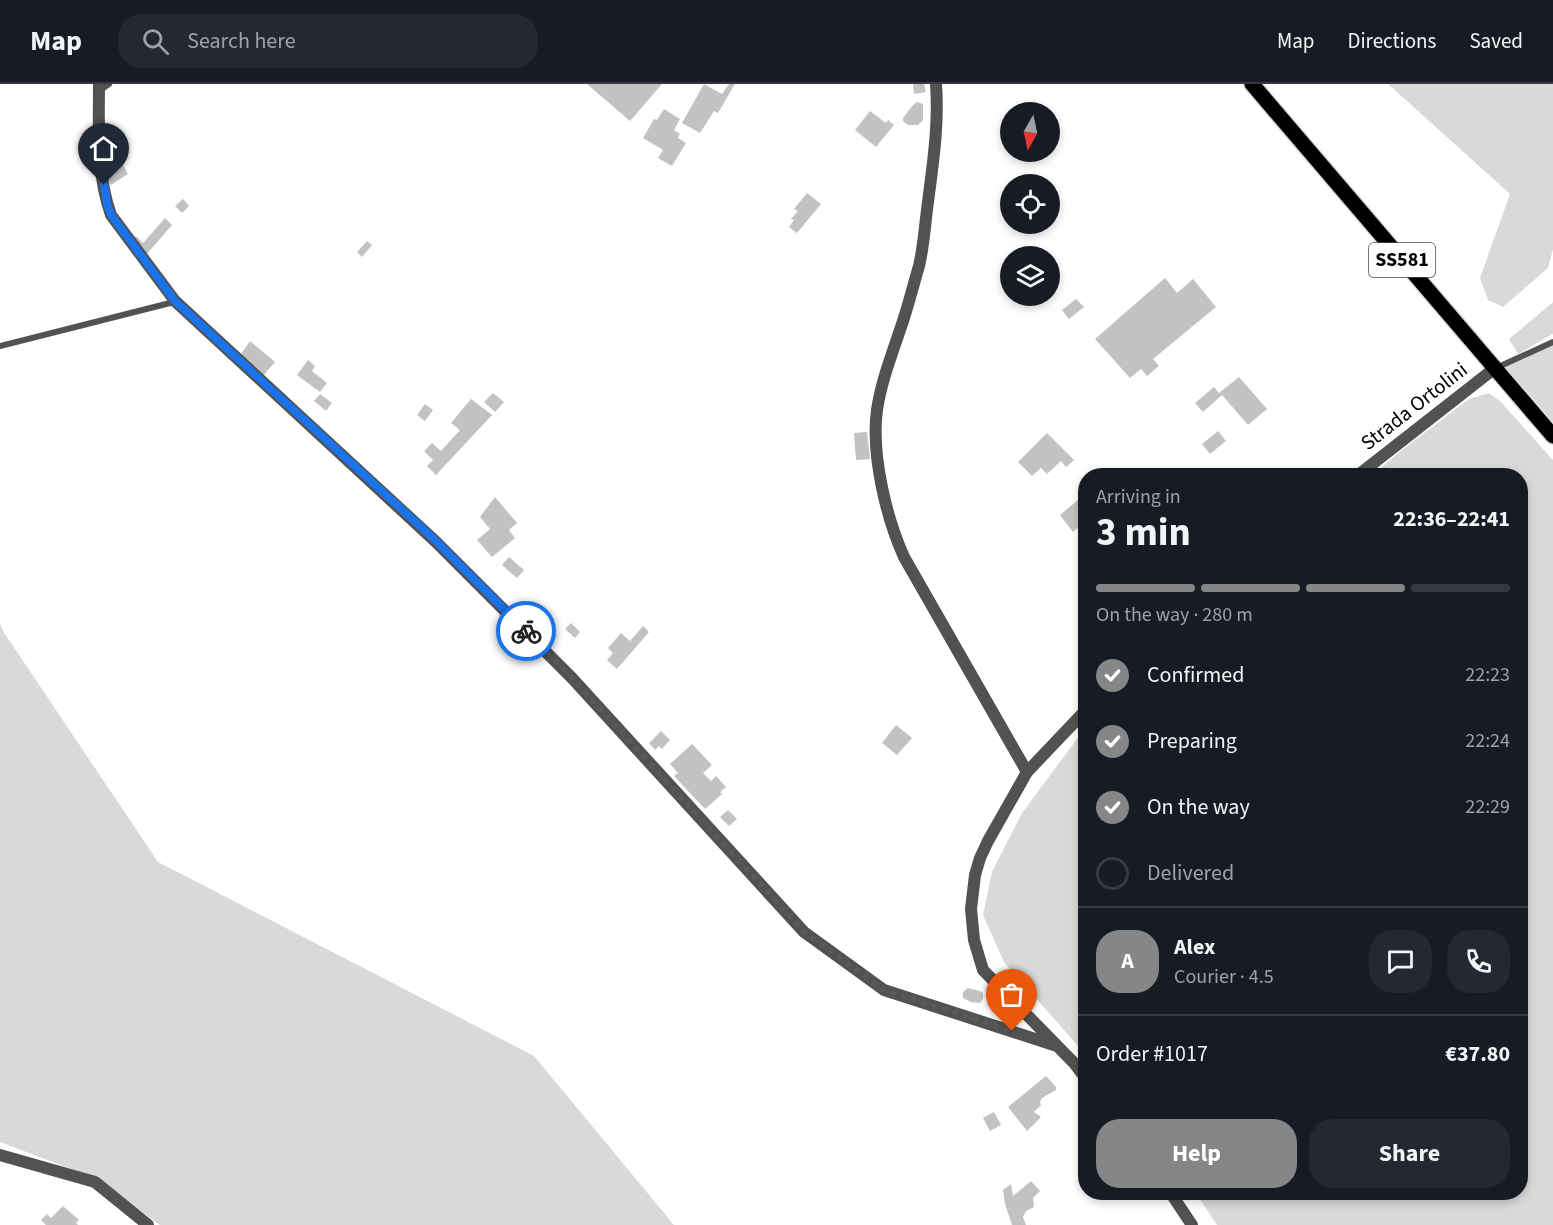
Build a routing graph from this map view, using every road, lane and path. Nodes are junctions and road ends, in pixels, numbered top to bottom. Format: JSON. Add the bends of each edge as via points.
{"nodes":[{"id":1,"x":936,"y":84,"type":"edge"},
{"id":2,"x":1252,"y":84,"type":"edge"},
{"id":3,"x":102,"y":86,"type":"edge"},
{"id":4,"x":175,"y":301,"type":"junction"},
{"id":5,"x":1553,"y":342,"type":"edge"},
{"id":6,"x":0,"y":346,"type":"edge"},
{"id":7,"x":1495,"y":368,"type":"junction"},
{"id":8,"x":1553,"y":436,"type":"edge"},
{"id":9,"x":1367,"y":468,"type":"edge"},
{"id":10,"x":1078,"y":718,"type":"edge"},
{"id":11,"x":1027,"y":772,"type":"junction"},
{"id":12,"x":1054,"y":1045,"type":"junction"},
{"id":13,"x":1078,"y":1068,"type":"edge"},
{"id":14,"x":0,"y":1155,"type":"edge"},
{"id":15,"x":1175,"y":1200,"type":"edge"},
{"id":16,"x":148,"y":1225,"type":"edge"},
{"id":17,"x":1192,"y":1225,"type":"edge"}],
"edges":[{"from":1,"to":11,"type":"street","via":[[934,159],[923,243],[877,411],[879,467],[888,515],[904,557]]},
{"from":2,"to":7,"type":"main road","number":"SS581"},
{"from":3,"to":4,"type":"street","via":[[98,149],[111,215]]},
{"from":4,"to":6,"type":"lane"},
{"from":4,"to":12,"type":"street","via":[[435,540],[572,678],[804,932],[884,990]]},
{"from":5,"to":7,"type":"lane"},
{"from":7,"to":8,"type":"main road","number":"SS581"},
{"from":7,"to":9,"type":"street","name":"Strada Ortolini"},
{"from":10,"to":11,"type":"street"},
{"from":11,"to":12,"type":"street","via":[[980,858],[972,894],[971,924],[983,970]]},
{"from":12,"to":13,"type":"street"},
{"from":14,"to":16,"type":"street","via":[[95,1182]]},
{"from":15,"to":17,"type":"street"}]}
